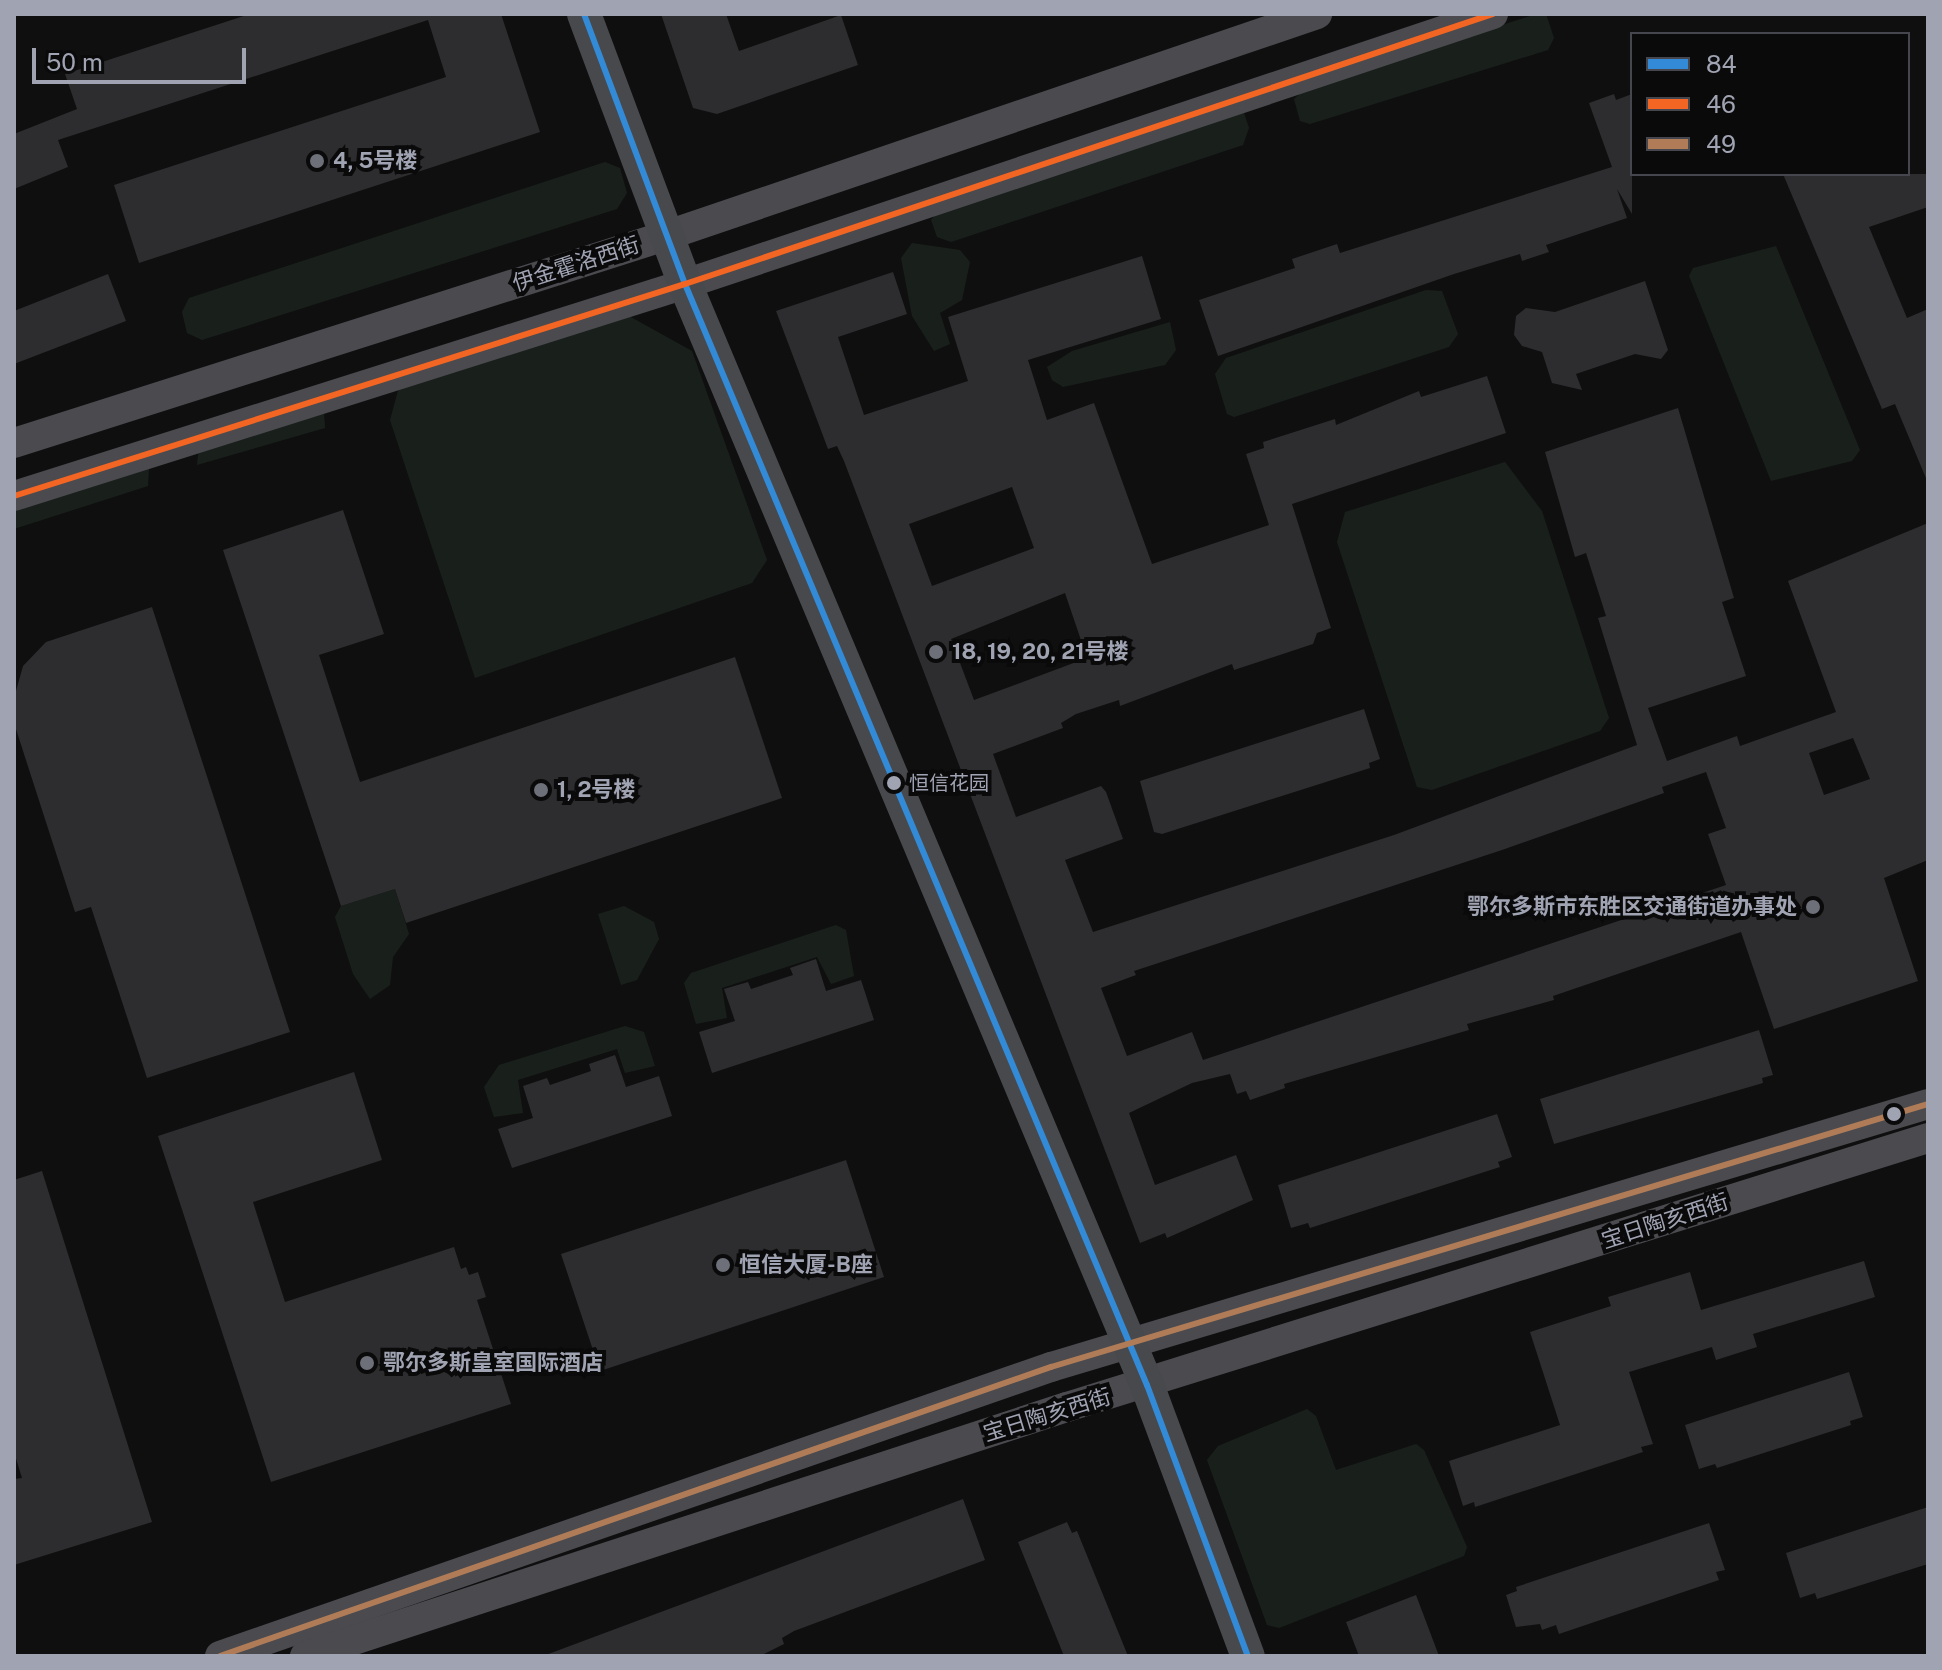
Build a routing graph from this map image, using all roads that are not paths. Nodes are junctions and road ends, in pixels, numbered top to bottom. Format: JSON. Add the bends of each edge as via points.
{"nodes":[{"id":1,"x":584,"y":14,"type":"edge"},
{"id":2,"x":1317,"y":14,"type":"edge"},
{"id":3,"x":1493,"y":14,"type":"edge"},
{"id":4,"x":665,"y":236,"type":"junction"},
{"id":5,"x":685,"y":284,"type":"junction"},
{"id":6,"x":14,"y":443,"type":"edge"},
{"id":7,"x":14,"y":496,"type":"edge"},
{"id":8,"x":1928,"y":1104,"type":"edge"},
{"id":9,"x":1928,"y":1138,"type":"edge"},
{"id":10,"x":1128,"y":1348,"type":"junction"},
{"id":11,"x":1147,"y":1385,"type":"junction"},
{"id":12,"x":220,"y":1656,"type":"edge"},
{"id":13,"x":305,"y":1656,"type":"edge"},
{"id":14,"x":1248,"y":1656,"type":"edge"}],
"edges":[{"from":1,"to":4,"type":"main road"},
{"from":2,"to":4,"type":"street","name":"伊金霍洛西街"},
{"from":3,"to":5,"type":"street"},
{"from":4,"to":5,"type":"main road"},
{"from":4,"to":6,"type":"street","name":"伊金霍洛西街"},
{"from":5,"to":7,"type":"street"},
{"from":5,"to":10,"type":"main road"},
{"from":8,"to":10,"type":"street","name":"宝日陶亥西街"},
{"from":9,"to":11,"type":"street","name":"宝日陶亥西街"},
{"from":10,"to":11,"type":"main road"},
{"from":10,"to":12,"type":"street","name":"宝日陶亥西街","via":[[1051,1367]]},
{"from":11,"to":13,"type":"street","name":"宝日陶亥西街"},
{"from":11,"to":14,"type":"main road"}]}
